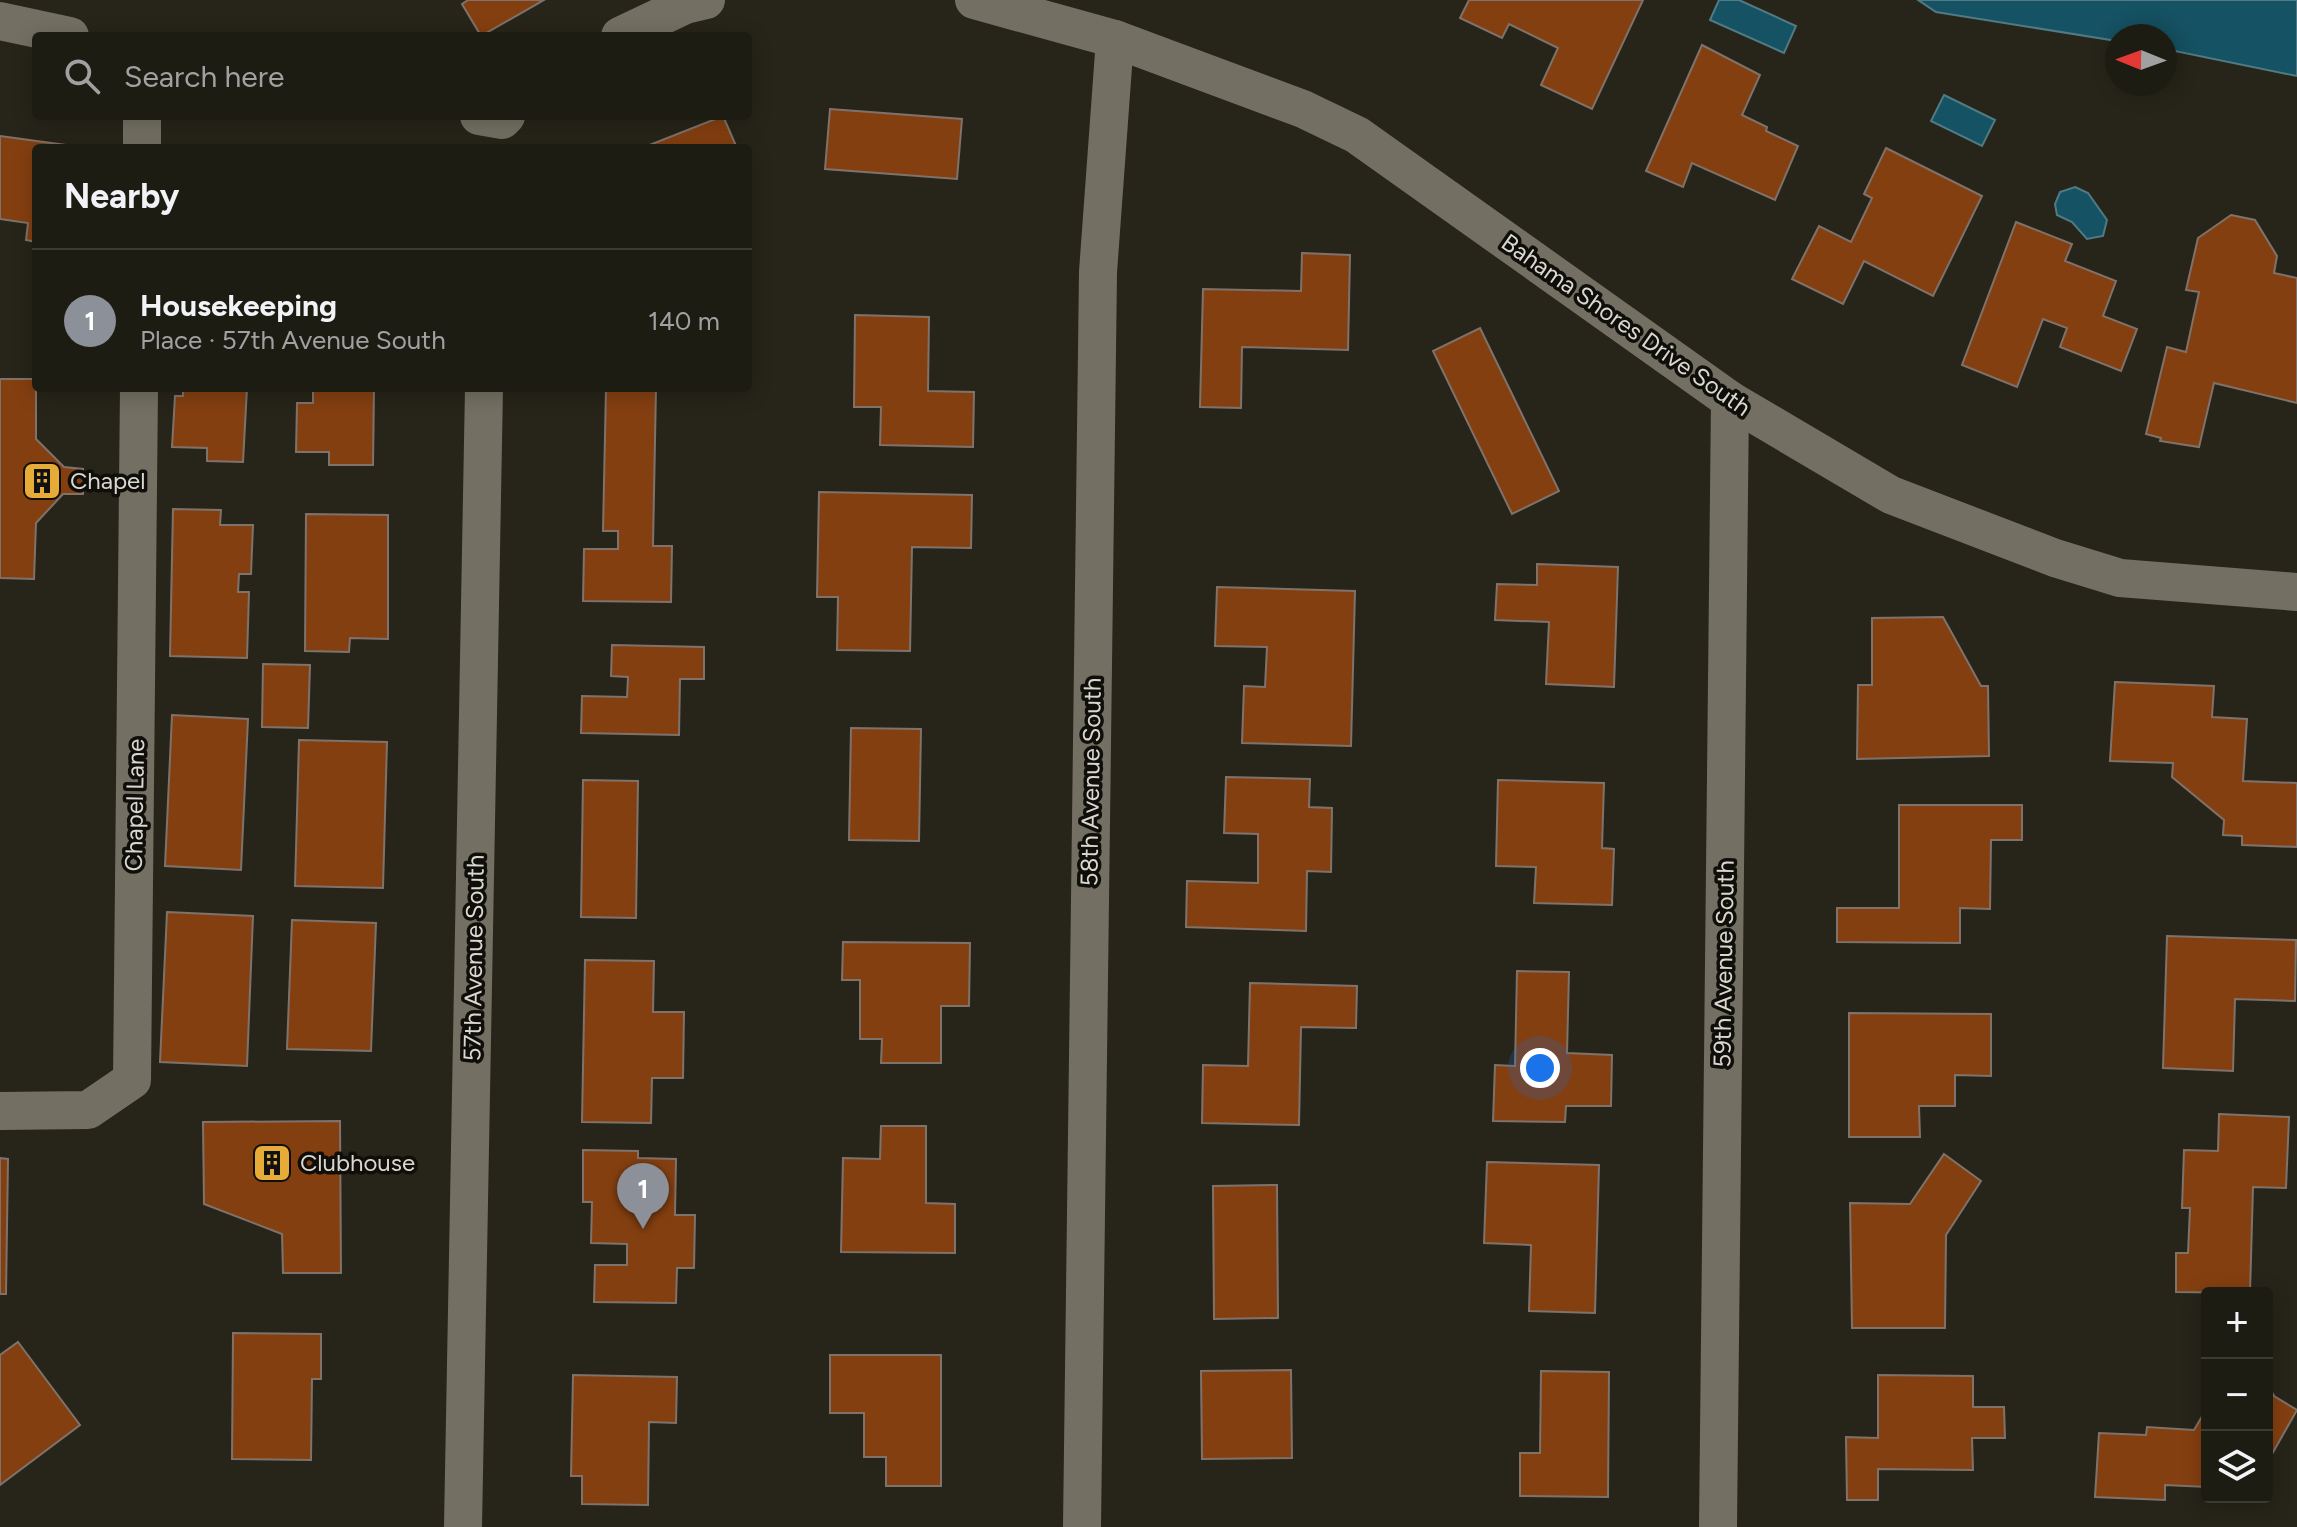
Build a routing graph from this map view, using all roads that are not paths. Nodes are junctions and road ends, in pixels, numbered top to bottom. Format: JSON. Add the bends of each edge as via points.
{"nodes":[{"id":1,"x":706,"y":0,"type":"edge"},
{"id":2,"x":974,"y":0,"type":"edge"},
{"id":3,"x":0,"y":21,"type":"edge"},
{"id":4,"x":51,"y":32,"type":"edge"},
{"id":5,"x":628,"y":32,"type":"edge"},
{"id":6,"x":1115,"y":39,"type":"junction"},
{"id":7,"x":142,"y":120,"type":"edge"},
{"id":8,"x":142,"y":144,"type":"edge"},
{"id":9,"x":139,"y":392,"type":"edge"},
{"id":10,"x":484,"y":392,"type":"edge"},
{"id":11,"x":1730,"y":400,"type":"junction"},
{"id":12,"x":2297,"y":592,"type":"edge"},
{"id":13,"x":0,"y":1111,"type":"edge"},
{"id":14,"x":463,"y":1527,"type":"edge"},
{"id":15,"x":1082,"y":1527,"type":"edge"},
{"id":16,"x":1718,"y":1527,"type":"edge"}],
"edges":[{"from":1,"to":5,"type":"street"},
{"from":2,"to":6,"type":"street","name":"Bahama Shores Drive South"},
{"from":3,"to":4,"type":"street"},
{"from":6,"to":11,"type":"street","name":"Bahama Shores Drive South","via":[[1303,109],[1357,135]]},
{"from":6,"to":15,"type":"street","name":"58th Avenue South","via":[[1098,272]]},
{"from":7,"to":8,"type":"street"},
{"from":9,"to":13,"type":"street","name":"Chapel Lane","via":[[132,1080],[88,1110]]},
{"from":10,"to":14,"type":"street","name":"57th Avenue South"},
{"from":11,"to":12,"type":"street","name":"Bahama Shores Drive South","via":[[1891,495],[2055,558],[2120,578]]},
{"from":11,"to":16,"type":"street","name":"59th Avenue South"}]}
